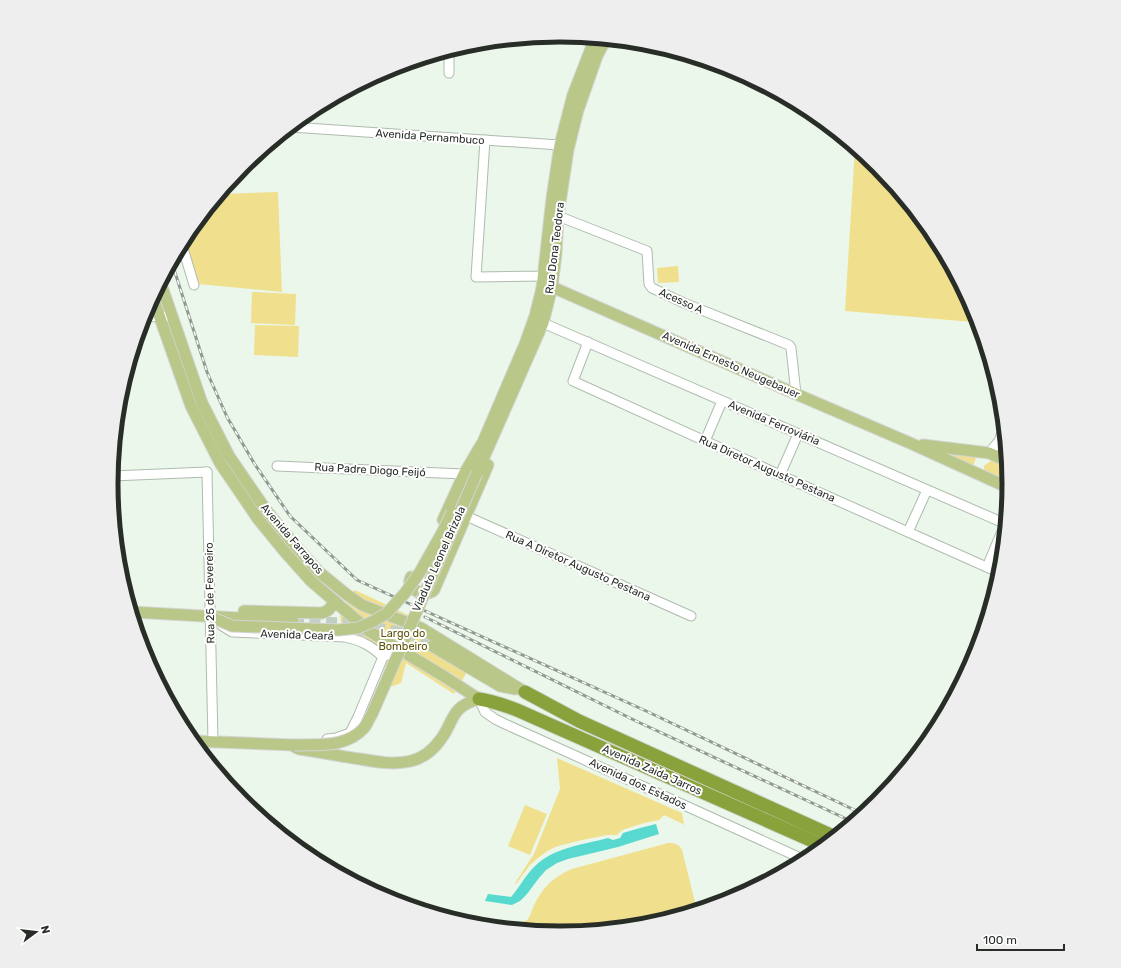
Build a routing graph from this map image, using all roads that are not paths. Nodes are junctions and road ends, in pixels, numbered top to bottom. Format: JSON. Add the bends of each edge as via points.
{"nodes":[{"id":1,"x":593,"y":43,"type":"edge"},
{"id":2,"x":603,"y":44,"type":"edge"},
{"id":3,"x":449,"y":56,"type":"edge"},
{"id":4,"x":449,"y":73,"type":"dead end"},
{"id":5,"x":585,"y":74,"type":"junction"},
{"id":6,"x":299,"y":127,"type":"edge"},
{"id":7,"x":485,"y":140,"type":"junction"},
{"id":8,"x":564,"y":147,"type":"junction"},
{"id":9,"x":558,"y":216,"type":"junction"},
{"id":10,"x":184,"y":253,"type":"edge"},
{"id":11,"x":554,"y":266,"type":"junction"},
{"id":12,"x":543,"y":276,"type":"junction"},
{"id":13,"x":194,"y":285,"type":"dead end"},
{"id":14,"x":547,"y":287,"type":"junction"},
{"id":15,"x":163,"y":291,"type":"edge"},
{"id":16,"x":156,"y":307,"type":"edge"},
{"id":17,"x":159,"y":316,"type":"junction"},
{"id":18,"x":171,"y":316,"type":"junction"},
{"id":19,"x":151,"y":317,"type":"edge"},
{"id":20,"x":543,"y":323,"type":"junction"},
{"id":21,"x":588,"y":342,"type":"junction"},
{"id":22,"x":796,"y":394,"type":"junction"},
{"id":23,"x":722,"y":401,"type":"junction"},
{"id":24,"x":497,"y":428,"type":"junction"},
{"id":25,"x":798,"y":434,"type":"junction"},
{"id":26,"x":1000,"y":436,"type":"edge"},
{"id":27,"x":705,"y":441,"type":"junction"},
{"id":28,"x":910,"y":443,"type":"junction"},
{"id":29,"x":989,"y":453,"type":"junction"},
{"id":30,"x":229,"y":456,"type":"junction"},
{"id":31,"x":1002,"y":459,"type":"edge"},
{"id":32,"x":220,"y":463,"type":"junction"},
{"id":33,"x":277,"y":466,"type":"dead end"},
{"id":34,"x":207,"y":472,"type":"junction"},
{"id":35,"x":471,"y":472,"type":"junction"},
{"id":36,"x":978,"y":473,"type":"junction"},
{"id":37,"x":780,"y":475,"type":"junction"},
{"id":38,"x":118,"y":476,"type":"edge"},
{"id":39,"x":1002,"y":481,"type":"edge"},
{"id":40,"x":927,"y":490,"type":"junction"},
{"id":41,"x":466,"y":516,"type":"junction"},
{"id":42,"x":1001,"y":522,"type":"edge"},
{"id":43,"x":908,"y":532,"type":"junction"},
{"id":44,"x":1000,"y":537,"type":"edge"},
{"id":45,"x":987,"y":567,"type":"junction"},
{"id":46,"x":994,"y":570,"type":"edge"},
{"id":47,"x":334,"y":601,"type":"junction"},
{"id":48,"x":138,"y":612,"type":"edge"},
{"id":49,"x":691,"y":616,"type":"dead end"},
{"id":50,"x":211,"y":617,"type":"junction"},
{"id":51,"x":352,"y":617,"type":"junction"},
{"id":52,"x":294,"y":622,"type":"tunnel mouth"},
{"id":53,"x":345,"y":637,"type":"junction"},
{"id":54,"x":432,"y":646,"type":"tunnel mouth"},
{"id":55,"x":409,"y":655,"type":"junction"},
{"id":56,"x":383,"y":657,"type":"junction"},
{"id":57,"x":525,"y":692,"type":"junction"},
{"id":58,"x":479,"y":699,"type":"junction"},
{"id":59,"x":201,"y":741,"type":"edge"},
{"id":60,"x":214,"y":742,"type":"junction"},
{"id":61,"x":292,"y":745,"type":"junction"},
{"id":62,"x":831,"y":834,"type":"edge"},
{"id":63,"x":818,"y":843,"type":"edge"},
{"id":64,"x":798,"y":857,"type":"edge"}],
"edges":[{"from":1,"to":5,"type":"main road","name":"Rua Dona Teodora"},
{"from":2,"to":5,"type":"main road","name":"Rua Dona Teodora"},
{"from":3,"to":4,"type":"street"},
{"from":5,"to":8,"type":"main road","name":"Rua Dona Teodora","via":[[573,95]]},
{"from":6,"to":7,"type":"street","name":"Avenida Pernambuco"},
{"from":7,"to":8,"type":"street","name":"Avenida Pernambuco"},
{"from":7,"to":12,"type":"street","via":[[476,277]]},
{"from":8,"to":9,"type":"main road","name":"Rua Dona Teodora"},
{"from":8,"to":12,"type":"main road","name":"Rua Dona Teodora","via":[[552,198]]},
{"from":9,"to":11,"type":"main road","name":"Rua Dona Teodora"},
{"from":9,"to":22,"type":"street","name":"Acesso A","via":[[647,251],[649,284],[652,288],[788,344]]},
{"from":10,"to":13,"type":"street"},
{"from":11,"to":12,"type":"street"},
{"from":11,"to":14,"type":"main road","name":"Rua Dona Teodora"},
{"from":12,"to":14,"type":"main road","name":"Rua Dona Teodora"},
{"from":14,"to":20,"type":"main road","name":"Rua Dona Teodora"},
{"from":14,"to":22,"type":"main road","name":"Avenida Ernesto Neugebauer"},
{"from":14,"to":35,"type":"main road","name":"Rua Dona Teodora"},
{"from":15,"to":18,"type":"main road","name":"Avenida Farrapos"},
{"from":16,"to":17,"type":"main road","name":"Avenida Farrapos"},
{"from":17,"to":18,"type":"street"},
{"from":17,"to":19,"type":"street"},
{"from":17,"to":32,"type":"main road","name":"Avenida Farrapos","via":[[191,406]]},
{"from":18,"to":30,"type":"main road","name":"Avenida Farrapos","via":[[202,403]]},
{"from":20,"to":21,"type":"street","name":"Avenida Ferroviária"},
{"from":20,"to":24,"type":"main road","name":"Rua Dona Teodora"},
{"from":21,"to":23,"type":"street","name":"Avenida Ferroviária"},
{"from":21,"to":27,"type":"street","name":"Rua Diretor Augusto Pestana","via":[[573,380]]},
{"from":22,"to":28,"type":"main road","name":"Avenida Ernesto Neugebauer"},
{"from":23,"to":25,"type":"street","name":"Avenida Ferroviária"},
{"from":23,"to":27,"type":"street"},
{"from":24,"to":35,"type":"main road","name":"Rua Dona Teodora"},
{"from":24,"to":41,"type":"main road","via":[[494,450]]},
{"from":25,"to":37,"type":"street"},
{"from":25,"to":40,"type":"street","name":"Avenida Ferroviária"},
{"from":26,"to":29,"type":"street"},
{"from":27,"to":37,"type":"street","name":"Rua Diretor Augusto Pestana"},
{"from":28,"to":29,"type":"main road","name":"Avenida Ernesto Neugebauer"},
{"from":28,"to":36,"type":"main road","name":"Avenida Ernesto Neugebauer"},
{"from":29,"to":31,"type":"main road","name":"Avenida Ernesto Neugebauer"},
{"from":29,"to":36,"type":"main road","via":[[977,461]]},
{"from":30,"to":32,"type":"street"},
{"from":30,"to":57,"type":"main road","name":"Avenida Farrapos","via":[[266,510],[293,543],[319,572],[346,594],[362,604],[421,628]]},
{"from":32,"to":34,"type":"street"},
{"from":32,"to":47,"type":"main road","name":"Avenida Farrapos","via":[[258,519],[285,552],[310,580]]},
{"from":33,"to":35,"type":"street","name":"Rua Padre Diogo Feijó"},
{"from":34,"to":38,"type":"street"},
{"from":34,"to":50,"type":"street","name":"Rua 25 de Fevereiro"},
{"from":35,"to":41,"type":"main road","via":[[409,581],[414,589],[425,594],[434,590]]},
{"from":35,"to":50,"type":"main road","name":"Viaduto Leonel Brizola","bridge":true,"via":[[420,572],[387,613],[372,622],[358,628],[338,630],[232,626]]},
{"from":35,"to":61,"type":"main road","name":"Viaduto Leonel Brizola","bridge":true,"via":[[372,714],[364,727],[355,736],[343,742]]},
{"from":36,"to":39,"type":"main road","name":"Avenida Ernesto Neugebauer"},
{"from":37,"to":43,"type":"street","name":"Rua Diretor Augusto Pestana"},
{"from":40,"to":42,"type":"street","name":"Avenida Ferroviária"},
{"from":40,"to":43,"type":"street"},
{"from":41,"to":49,"type":"street","name":"Rua A Diretor Augusto Pestana"},
{"from":43,"to":45,"type":"street","name":"Rua Diretor Augusto Pestana"},
{"from":44,"to":45,"type":"street"},
{"from":45,"to":46,"type":"street","name":"Rua Diretor Augusto Pestana"},
{"from":47,"to":50,"type":"main road","name":"Avenida Ceará","via":[[331,608],[322,613],[232,611]]},
{"from":47,"to":51,"type":"main road","name":"Avenida Farrapos"},
{"from":48,"to":50,"type":"main road","name":"Avenida Ceará"},
{"from":50,"to":52,"type":"main road","name":"Avenida Ceará"},
{"from":50,"to":53,"type":"street","name":"Avenida Ceará","via":[[232,632]]},
{"from":50,"to":60,"type":"street","name":"Rua 25 de Fevereiro"},
{"from":51,"to":53,"type":"main road"},
{"from":51,"to":55,"type":"main road","name":"Avenida Farrapos","via":[[369,631]]},
{"from":53,"to":56,"type":"street","name":"Avenida Ceará","via":[[362,642]]},
{"from":54,"to":57,"type":"main road","via":[[500,686]]},
{"from":55,"to":56,"type":"street","via":[[391,653]]},
{"from":55,"to":58,"type":"main road","name":"Avenida Farrapos"},
{"from":56,"to":61,"type":"street","via":[[350,733],[331,739]]},
{"from":57,"to":62,"type":"highway","name":"Avenida Zaida Jarros","via":[[578,721]]},
{"from":58,"to":61,"type":"main road","via":[[458,710],[436,745],[412,761],[379,762],[299,749]]},
{"from":58,"to":63,"type":"highway","name":"Avenida Zaida Jarros","via":[[517,710]]},
{"from":58,"to":64,"type":"street","name":"Avenida dos Estados","via":[[485,712],[505,724]]},
{"from":59,"to":60,"type":"main road"},
{"from":60,"to":61,"type":"main road"}]}
